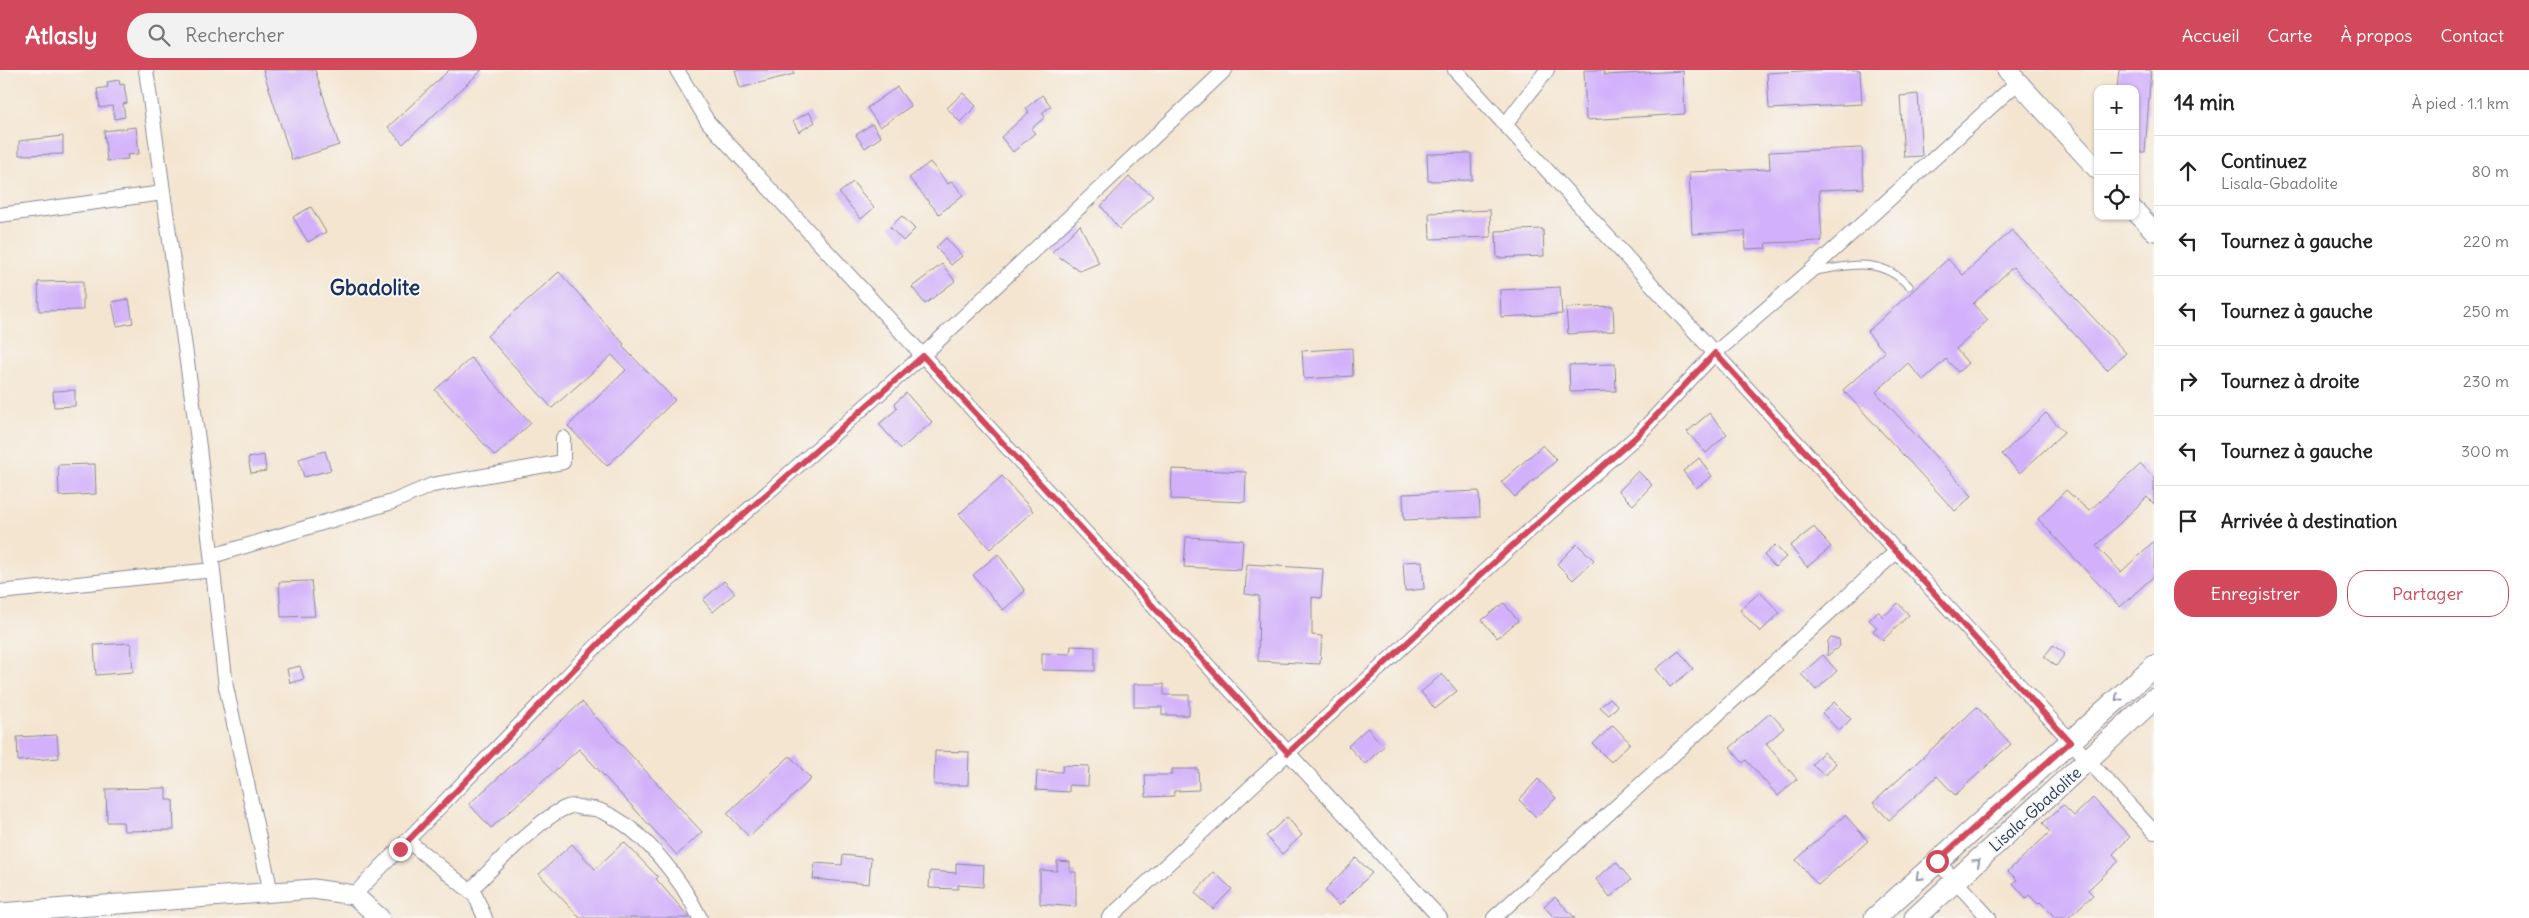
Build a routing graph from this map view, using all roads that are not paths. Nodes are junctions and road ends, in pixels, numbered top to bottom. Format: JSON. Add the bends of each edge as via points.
{"nodes":[{"id":1,"x":146,"y":70,"type":"edge"},
{"id":2,"x":677,"y":70,"type":"edge"},
{"id":3,"x":1225,"y":70,"type":"edge"},
{"id":4,"x":1455,"y":70,"type":"edge"},
{"id":5,"x":1546,"y":70,"type":"edge"},
{"id":6,"x":2012,"y":76,"type":"edge"},
{"id":7,"x":1505,"y":125,"type":"junction"},
{"id":8,"x":2094,"y":166,"type":"edge"},
{"id":9,"x":164,"y":193,"type":"junction"},
{"id":10,"x":0,"y":215,"type":"edge"},
{"id":11,"x":2139,"y":215,"type":"edge"},
{"id":12,"x":2154,"y":232,"type":"edge"},
{"id":13,"x":1808,"y":273,"type":"junction"},
{"id":14,"x":1909,"y":286,"type":"dead end"},
{"id":15,"x":1715,"y":353,"type":"junction"},
{"id":16,"x":923,"y":356,"type":"junction"},
{"id":17,"x":563,"y":438,"type":"dead end"},
{"id":18,"x":1897,"y":551,"type":"junction"},
{"id":19,"x":212,"y":556,"type":"junction"},
{"id":20,"x":213,"y":570,"type":"junction"},
{"id":21,"x":0,"y":592,"type":"edge"},
{"id":22,"x":2154,"y":666,"type":"edge"},
{"id":23,"x":2154,"y":699,"type":"edge"},
{"id":24,"x":2070,"y":742,"type":"junction"},
{"id":25,"x":1288,"y":753,"type":"junction"},
{"id":26,"x":2088,"y":761,"type":"junction"},
{"id":27,"x":2154,"y":832,"type":"edge"},
{"id":28,"x":408,"y":841,"type":"junction"},
{"id":29,"x":1937,"y":861,"type":"junction"},
{"id":30,"x":1956,"y":881,"type":"junction"},
{"id":31,"x":470,"y":891,"type":"junction"},
{"id":32,"x":271,"y":892,"type":"junction"},
{"id":33,"x":354,"y":895,"type":"junction"},
{"id":34,"x":82,"y":912,"type":"edge"},
{"id":35,"x":0,"y":913,"type":"edge"},
{"id":36,"x":379,"y":917,"type":"edge"},
{"id":37,"x":485,"y":918,"type":"edge"},
{"id":38,"x":700,"y":918,"type":"edge"},
{"id":39,"x":1109,"y":918,"type":"edge"},
{"id":40,"x":1440,"y":918,"type":"edge"},
{"id":41,"x":1494,"y":918,"type":"edge"},
{"id":42,"x":1875,"y":918,"type":"edge"},
{"id":43,"x":1915,"y":918,"type":"edge"},
{"id":44,"x":1989,"y":918,"type":"edge"}],
"edges":[{"from":1,"to":9,"type":"street"},
{"from":2,"to":16,"type":"street","via":[[708,122]]},
{"from":3,"to":16,"type":"street"},
{"from":4,"to":7,"type":"street"},
{"from":5,"to":7,"type":"street"},
{"from":6,"to":8,"type":"street"},
{"from":6,"to":13,"type":"street"},
{"from":7,"to":15,"type":"street"},
{"from":9,"to":10,"type":"street"},
{"from":9,"to":19,"type":"street"},
{"from":11,"to":12,"type":"street"},
{"from":13,"to":14,"type":"lane","via":[[1864,263],[1897,274]]},
{"from":13,"to":15,"type":"street"},
{"from":15,"to":18,"type":"street"},
{"from":15,"to":25,"type":"street","via":[[1637,436],[1513,545]]},
{"from":16,"to":25,"type":"street"},
{"from":16,"to":28,"type":"street","via":[[608,634]]},
{"from":17,"to":19,"type":"street","via":[[563,462],[432,484],[392,502]]},
{"from":18,"to":24,"type":"street"},
{"from":18,"to":41,"type":"street"},
{"from":19,"to":20,"type":"street"},
{"from":20,"to":21,"type":"street"},
{"from":20,"to":32,"type":"street","via":[[226,687]]},
{"from":22,"to":24,"type":"main road","name":"Lisala-Gbadolite","one_way":true},
{"from":23,"to":26,"type":"main road","name":"Lisala-Gbadolite"},
{"from":24,"to":26,"type":"street"},
{"from":24,"to":29,"type":"main road","name":"Lisala-Gbadolite"},
{"from":25,"to":39,"type":"street"},
{"from":25,"to":40,"type":"street"},
{"from":26,"to":27,"type":"street"},
{"from":30,"to":26,"type":"main road","name":"Lisala-Gbadolite","one_way":true},
{"from":28,"to":31,"type":"street"},
{"from":28,"to":33,"type":"street"},
{"from":29,"to":30,"type":"street"},
{"from":29,"to":42,"type":"main road","name":"Lisala-Gbadolite","one_way":true},
{"from":30,"to":43,"type":"main road","name":"Lisala-Gbadolite"},
{"from":30,"to":44,"type":"street"},
{"from":31,"to":37,"type":"street"},
{"from":31,"to":38,"type":"street","via":[[551,816],[569,806],[601,810],[630,828],[653,848]]},
{"from":32,"to":33,"type":"street","via":[[313,889]]},
{"from":32,"to":34,"type":"street"},
{"from":33,"to":36,"type":"street"},
{"from":34,"to":35,"type":"street"}]}
